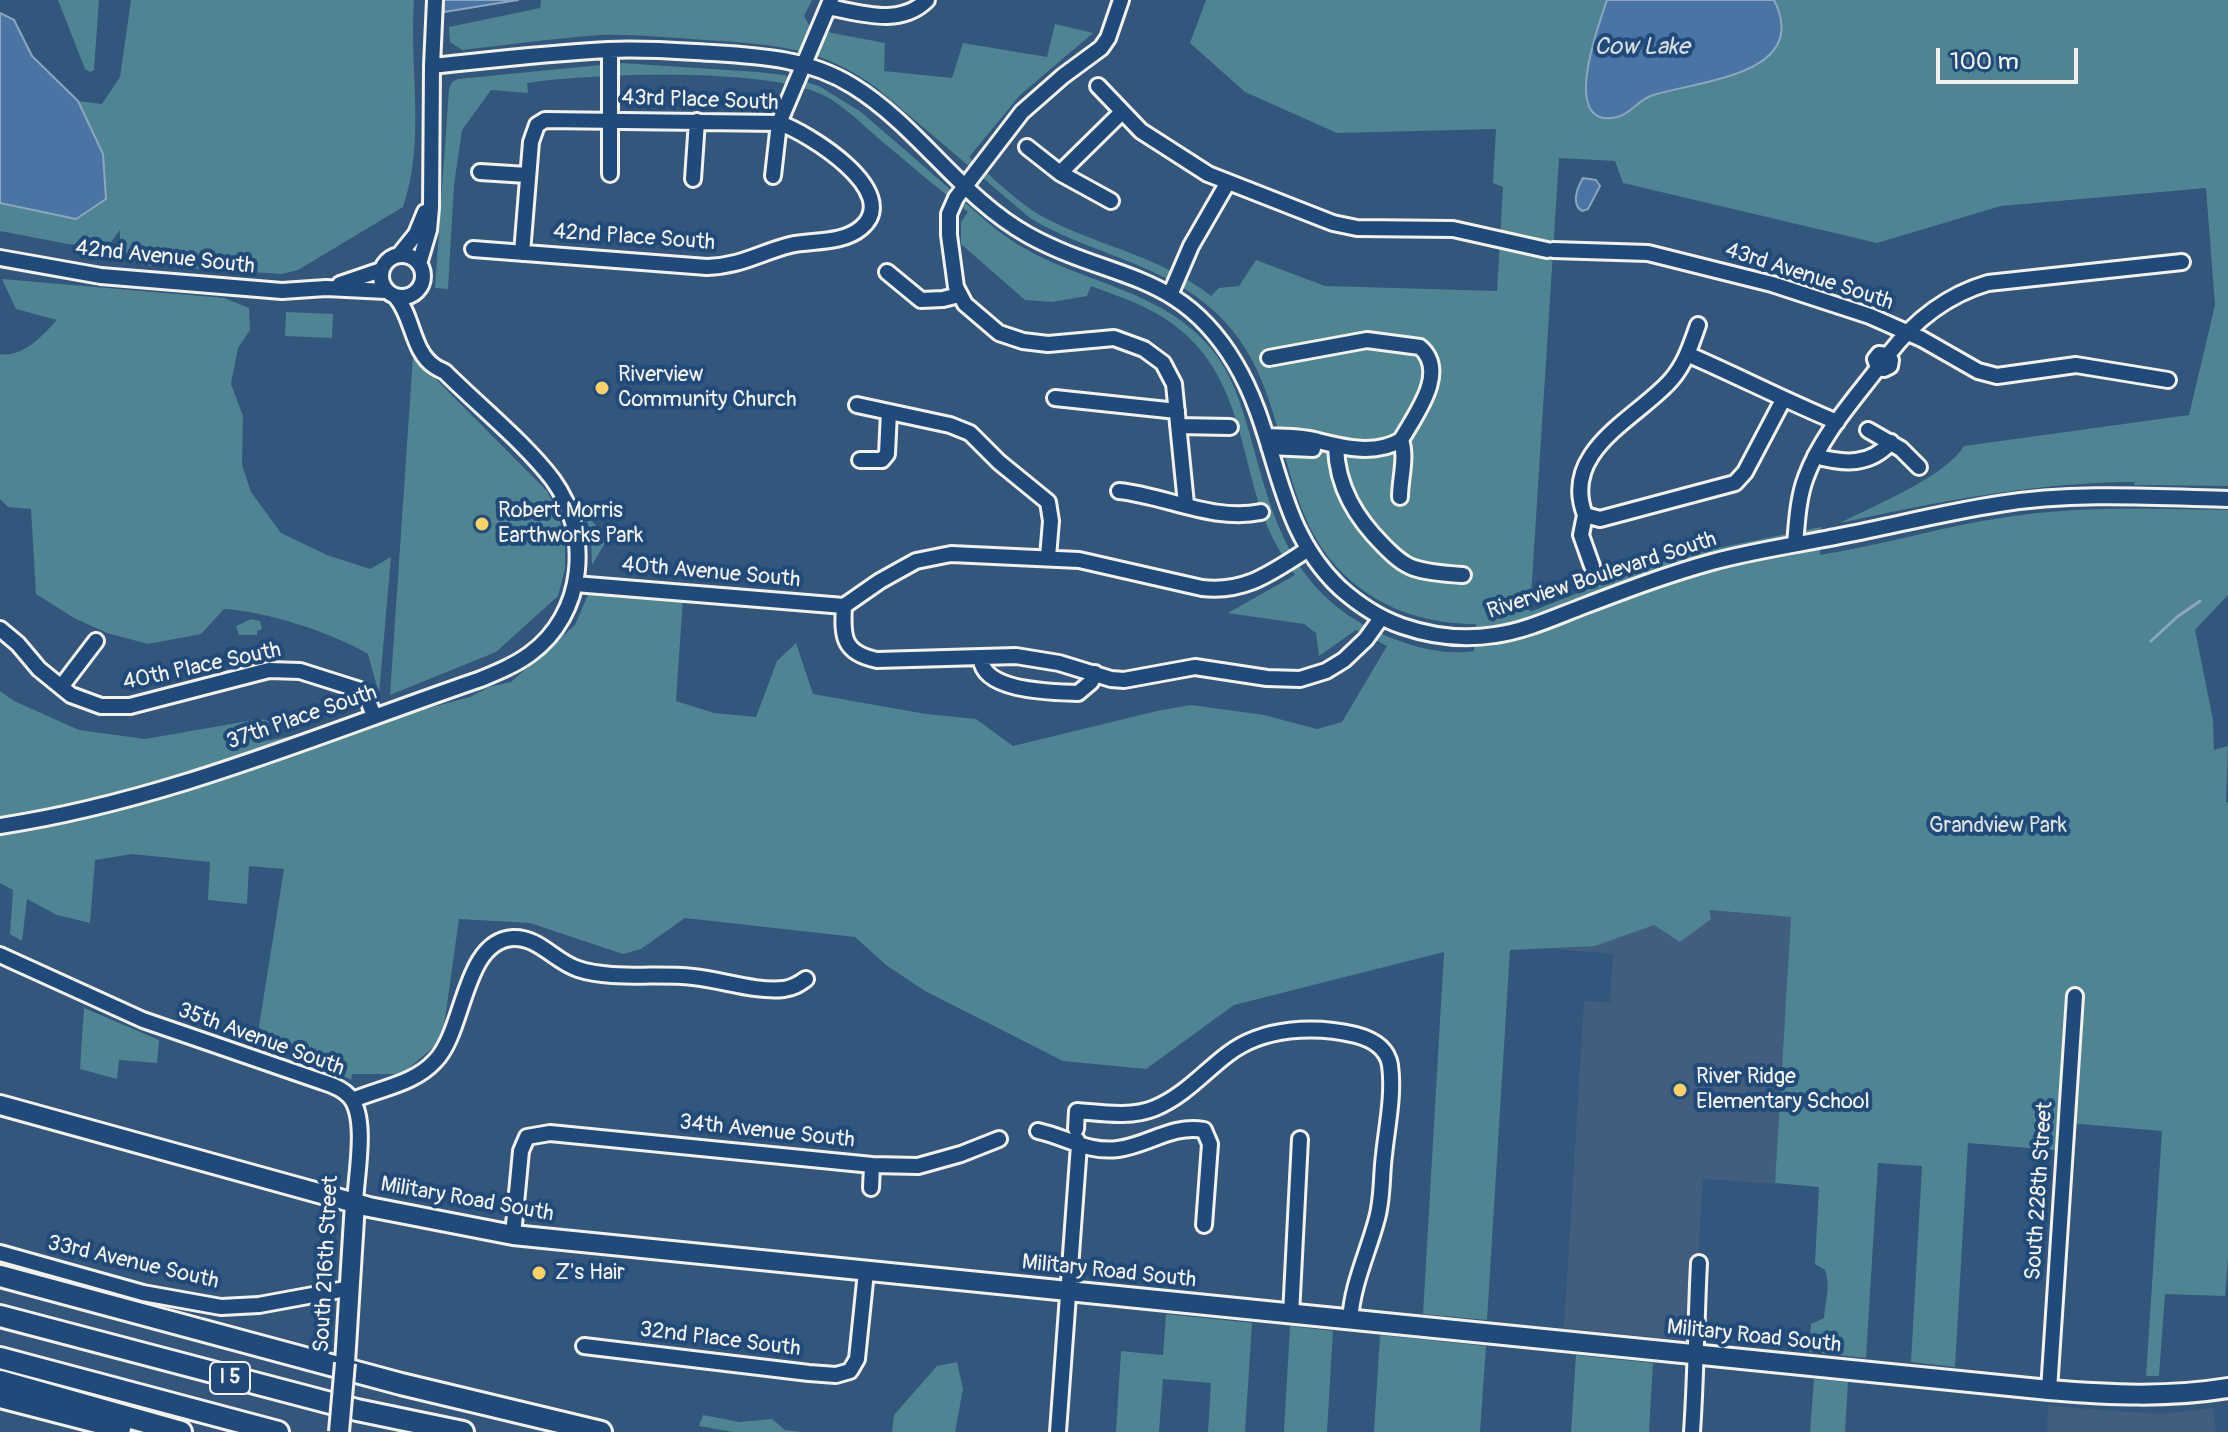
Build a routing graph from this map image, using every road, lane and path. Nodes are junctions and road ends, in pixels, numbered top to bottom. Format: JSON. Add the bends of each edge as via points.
{"nodes":[{"id":1,"x":435,"y":0,"type":"edge"},
{"id":2,"x":927,"y":0,"type":"edge"},
{"id":3,"x":1121,"y":0,"type":"edge"},
{"id":4,"x":829,"y":4,"type":"edge"},
{"id":5,"x":610,"y":50,"type":"junction"},
{"id":6,"x":803,"y":64,"type":"junction"},
{"id":7,"x":432,"y":66,"type":"junction"},
{"id":8,"x":1098,"y":86,"type":"dead end"},
{"id":9,"x":1122,"y":112,"type":"junction"},
{"id":10,"x":611,"y":120,"type":"junction"},
{"id":11,"x":697,"y":121,"type":"junction"},
{"id":12,"x":779,"y":123,"type":"junction"},
{"id":13,"x":1027,"y":147,"type":"dead end"},
{"id":14,"x":480,"y":172,"type":"dead end"},
{"id":15,"x":1060,"y":173,"type":"junction"},
{"id":16,"x":610,"y":174,"type":"dead end"},
{"id":17,"x":527,"y":175,"type":"junction"},
{"id":18,"x":773,"y":176,"type":"dead end"},
{"id":19,"x":693,"y":179,"type":"dead end"},
{"id":20,"x":1228,"y":182,"type":"junction"},
{"id":21,"x":965,"y":185,"type":"junction"},
{"id":22,"x":430,"y":192,"type":"junction"},
{"id":23,"x":1111,"y":201,"type":"dead end"},
{"id":24,"x":870,"y":209,"type":"joint"},
{"id":25,"x":473,"y":249,"type":"dead end"},
{"id":26,"x":522,"y":253,"type":"junction"},
{"id":27,"x":399,"y":255,"type":"junction"},
{"id":28,"x":0,"y":258,"type":"edge"},
{"id":29,"x":2182,"y":262,"type":"dead end"},
{"id":30,"x":419,"y":264,"type":"junction"},
{"id":31,"x":381,"y":270,"type":"junction"},
{"id":32,"x":887,"y":272,"type":"dead end"},
{"id":33,"x":326,"y":288,"type":"junction"},
{"id":34,"x":415,"y":293,"type":"junction"},
{"id":35,"x":391,"y":294,"type":"junction"},
{"id":36,"x":959,"y":295,"type":"junction"},
{"id":37,"x":1170,"y":295,"type":"junction"},
{"id":38,"x":1698,"y":325,"type":"dead end"},
{"id":39,"x":1906,"y":332,"type":"junction"},
{"id":40,"x":1687,"y":354,"type":"junction"},
{"id":41,"x":1269,"y":358,"type":"dead end"},
{"id":42,"x":441,"y":368,"type":"junction"},
{"id":43,"x":2168,"y":380,"type":"dead end"},
{"id":44,"x":1055,"y":398,"type":"dead end"},
{"id":45,"x":1783,"y":400,"type":"junction"},
{"id":46,"x":857,"y":405,"type":"dead end"},
{"id":47,"x":889,"y":412,"type":"junction"},
{"id":48,"x":1177,"y":419,"type":"junction"},
{"id":49,"x":1837,"y":422,"type":"junction"},
{"id":50,"x":1230,"y":427,"type":"dead end"},
{"id":51,"x":1868,"y":430,"type":"dead end"},
{"id":52,"x":1401,"y":440,"type":"junction"},
{"id":53,"x":1268,"y":442,"type":"junction"},
{"id":54,"x":1891,"y":442,"type":"junction"},
{"id":55,"x":1332,"y":446,"type":"junction"},
{"id":56,"x":1815,"y":456,"type":"junction"},
{"id":57,"x":860,"y":460,"type":"dead end"},
{"id":58,"x":1919,"y":467,"type":"dead end"},
{"id":59,"x":1119,"y":491,"type":"dead end"},
{"id":60,"x":1400,"y":497,"type":"dead end"},
{"id":61,"x":2228,"y":499,"type":"edge"},
{"id":62,"x":1186,"y":504,"type":"junction"},
{"id":63,"x":1261,"y":512,"type":"dead end"},
{"id":64,"x":1585,"y":515,"type":"junction"},
{"id":65,"x":1795,"y":544,"type":"junction"},
{"id":66,"x":1307,"y":550,"type":"junction"},
{"id":67,"x":1048,"y":557,"type":"junction"},
{"id":68,"x":1592,"y":566,"type":"dead end"},
{"id":69,"x":1463,"y":575,"type":"dead end"},
{"id":70,"x":575,"y":584,"type":"junction"},
{"id":71,"x":844,"y":606,"type":"junction"},
{"id":72,"x":1381,"y":618,"type":"junction"},
{"id":73,"x":0,"y":629,"type":"edge"},
{"id":74,"x":96,"y":641,"type":"dead end"},
{"id":75,"x":981,"y":659,"type":"junction"},
{"id":76,"x":1095,"y":673,"type":"junction"},
{"id":77,"x":61,"y":687,"type":"junction"},
{"id":78,"x":374,"y":716,"type":"junction"},
{"id":79,"x":0,"y":826,"type":"edge"},
{"id":80,"x":0,"y":955,"type":"edge"},
{"id":81,"x":806,"y":979,"type":"dead end"},
{"id":82,"x":2075,"y":996,"type":"dead end"},
{"id":83,"x":353,"y":1100,"type":"junction"},
{"id":84,"x":0,"y":1105,"type":"edge"},
{"id":85,"x":1038,"y":1131,"type":"dead end"},
{"id":86,"x":1077,"y":1138,"type":"junction"},
{"id":87,"x":999,"y":1139,"type":"dead end"},
{"id":88,"x":1300,"y":1139,"type":"dead end"},
{"id":89,"x":872,"y":1165,"type":"junction"},
{"id":90,"x":871,"y":1188,"type":"dead end"},
{"id":91,"x":355,"y":1203,"type":"junction"},
{"id":92,"x":1204,"y":1225,"type":"dead end"},
{"id":93,"x":513,"y":1235,"type":"junction"},
{"id":94,"x":0,"y":1253,"type":"edge"},
{"id":95,"x":1699,"y":1263,"type":"dead end"},
{"id":96,"x":866,"y":1272,"type":"junction"},
{"id":97,"x":0,"y":1276,"type":"edge"},
{"id":98,"x":351,"y":1288,"type":"junction"},
{"id":99,"x":1070,"y":1292,"type":"junction"},
{"id":100,"x":1291,"y":1315,"type":"junction"},
{"id":101,"x":0,"y":1316,"type":"edge"},
{"id":102,"x":1350,"y":1321,"type":"junction"},
{"id":103,"x":584,"y":1346,"type":"dead end"},
{"id":104,"x":1698,"y":1355,"type":"junction"},
{"id":105,"x":0,"y":1358,"type":"edge"},
{"id":106,"x":0,"y":1381,"type":"edge"},
{"id":107,"x":2228,"y":1388,"type":"edge"},
{"id":108,"x":2049,"y":1390,"type":"junction"},
{"id":109,"x":0,"y":1397,"type":"edge"},
{"id":110,"x":135,"y":1432,"type":"edge"},
{"id":111,"x":181,"y":1432,"type":"edge"},
{"id":112,"x":278,"y":1432,"type":"edge"},
{"id":113,"x":339,"y":1432,"type":"edge"},
{"id":114,"x":463,"y":1432,"type":"edge"},
{"id":115,"x":601,"y":1432,"type":"edge"},
{"id":116,"x":1058,"y":1432,"type":"edge"},
{"id":117,"x":1692,"y":1432,"type":"edge"}],
"edges":[{"from":1,"to":7,"type":"street"},
{"from":2,"to":4,"type":"street","via":[[889,17]]},
{"from":3,"to":21,"type":"street","via":[[1101,48],[1022,112]]},
{"from":4,"to":6,"type":"street"},
{"from":5,"to":6,"type":"street","name":"Riverview Boulevard South","via":[[769,57]]},
{"from":5,"to":7,"type":"street","name":"Riverview Boulevard South"},
{"from":5,"to":10,"type":"street"},
{"from":6,"to":12,"type":"street"},
{"from":6,"to":21,"type":"street","name":"Riverview Boulevard South","via":[[868,96]]},
{"from":7,"to":22,"type":"street"},
{"from":8,"to":9,"type":"street","name":"43rd Avenue South"},
{"from":9,"to":15,"type":"street"},
{"from":9,"to":20,"type":"street","name":"43rd Avenue South","via":[[1147,136]]},
{"from":10,"to":11,"type":"street","name":"43rd Place South"},
{"from":10,"to":16,"type":"street"},
{"from":10,"to":17,"type":"street","name":"43rd Place South","via":[[540,121]]},
{"from":11,"to":12,"type":"street","name":"43rd Place South"},
{"from":11,"to":19,"type":"street"},
{"from":12,"to":18,"type":"street"},
{"from":12,"to":24,"type":"street","name":"43rd Place South","via":[[808,136],[856,174],[868,190]]},
{"from":13,"to":15,"type":"street"},
{"from":14,"to":17,"type":"street"},
{"from":15,"to":23,"type":"street"},
{"from":17,"to":26,"type":"street"},
{"from":20,"to":37,"type":"street"},
{"from":20,"to":39,"type":"street","name":"43rd Avenue South","via":[[1346,226],[1453,229],[1550,250],[1648,253],[1772,284]]},
{"from":21,"to":36,"type":"street","via":[[949,214]]},
{"from":21,"to":37,"type":"street","name":"Riverview Boulevard South","via":[[1030,236]]},
{"from":22,"to":27,"type":"street","via":[[416,234]]},
{"from":22,"to":30,"type":"street","via":[[430,220]]},
{"from":24,"to":26,"type":"street","name":"42nd Place South","via":[[862,227],[851,234],[793,244],[739,264]]},
{"from":25,"to":26,"type":"street","name":"42nd Place South"},
{"from":27,"to":30,"type":"street"},
{"from":27,"to":31,"type":"street"},
{"from":28,"to":33,"type":"street","name":"42nd Avenue South","via":[[101,276],[282,291]]},
{"from":29,"to":39,"type":"street","name":"43rd Avenue South","via":[[1988,283],[1957,294]]},
{"from":30,"to":34,"type":"street","via":[[422,281]]},
{"from":31,"to":33,"type":"street","name":"42nd Avenue South"},
{"from":31,"to":35,"type":"street"},
{"from":32,"to":36,"type":"street","via":[[921,300]]},
{"from":33,"to":35,"type":"street","name":"42nd Avenue South"},
{"from":34,"to":35,"type":"street"},
{"from":34,"to":42,"type":"street","via":[[420,331]]},
{"from":35,"to":42,"type":"street","via":[[404,308],[421,349],[434,367]]},
{"from":36,"to":48,"type":"street","via":[[1011,338],[1048,344],[1114,338],[1153,353],[1174,384]]},
{"from":37,"to":53,"type":"street","name":"Riverview Boulevard South","via":[[1199,315],[1236,364]]},
{"from":38,"to":40,"type":"street"},
{"from":39,"to":43,"type":"street","via":[[1997,376],[2076,365]]},
{"from":39,"to":49,"type":"street","via":[[1888,355],[1877,356],[1878,368]]},
{"from":40,"to":45,"type":"street"},
{"from":40,"to":64,"type":"street","via":[[1663,389],[1612,429],[1596,450],[1581,483]]},
{"from":41,"to":52,"type":"street","via":[[1367,340],[1420,347],[1431,361],[1431,382]]},
{"from":42,"to":70,"type":"street","via":[[560,491],[577,537]]},
{"from":44,"to":48,"type":"street"},
{"from":45,"to":49,"type":"street"},
{"from":45,"to":64,"type":"street","via":[[1735,483],[1600,519]]},
{"from":46,"to":47,"type":"street"},
{"from":47,"to":57,"type":"street","via":[[887,454],[882,460]]},
{"from":47,"to":67,"type":"street","via":[[970,433],[1044,496],[1051,513]]},
{"from":48,"to":50,"type":"street"},
{"from":48,"to":62,"type":"street"},
{"from":49,"to":56,"type":"street"},
{"from":51,"to":54,"type":"street"},
{"from":52,"to":55,"type":"street","via":[[1378,448]]},
{"from":52,"to":60,"type":"street"},
{"from":53,"to":55,"type":"street","via":[[1318,441]]},
{"from":53,"to":66,"type":"street","name":"Riverview Boulevard South","via":[[1287,507]]},
{"from":54,"to":56,"type":"street","via":[[1859,461]]},
{"from":54,"to":58,"type":"street"},
{"from":55,"to":69,"type":"street","via":[[1350,504],[1385,547],[1411,567]]},
{"from":56,"to":65,"type":"street","via":[[1805,479]]},
{"from":59,"to":62,"type":"street"},
{"from":61,"to":65,"type":"street","name":"Riverview Boulevard South","via":[[2044,498]]},
{"from":62,"to":63,"type":"street","via":[[1224,514]]},
{"from":64,"to":68,"type":"street","via":[[1581,535]]},
{"from":65,"to":72,"type":"street","name":"Riverview Boulevard South","via":[[1679,571],[1494,636],[1435,634]]},
{"from":66,"to":67,"type":"street","via":[[1246,586],[1221,589]]},
{"from":66,"to":72,"type":"street","name":"Riverview Boulevard South","via":[[1344,591]]},
{"from":67,"to":71,"type":"street","via":[[929,557]]},
{"from":70,"to":71,"type":"street","name":"40th Avenue South"},
{"from":70,"to":78,"type":"street","name":"37th Place South","via":[[558,625],[531,654],[481,679]]},
{"from":71,"to":75,"type":"street","via":[[842,629],[848,645],[861,657]]},
{"from":72,"to":76,"type":"street","via":[[1344,660],[1300,679],[1195,667],[1124,680]]},
{"from":73,"to":77,"type":"street","name":"40th Place South"},
{"from":74,"to":77,"type":"street"},
{"from":75,"to":76,"type":"street","via":[[1016,656]]},
{"from":75,"to":76,"type":"street","via":[[987,675],[1031,691],[1078,693]]},
{"from":77,"to":78,"type":"street","name":"40th Place South","via":[[101,706],[130,706],[291,669],[360,690]]},
{"from":78,"to":79,"type":"street","name":"37th Place South","via":[[141,797]]},
{"from":80,"to":83,"type":"street","name":"35th Avenue South","via":[[143,1020],[339,1087]]},
{"from":81,"to":83,"type":"street","name":"35th Avenue South","via":[[784,989],[656,974],[591,973],[529,940],[506,939],[479,959],[452,1035],[433,1064],[412,1079]]},
{"from":82,"to":108,"type":"street","name":"South 228th Street"},
{"from":83,"to":91,"type":"street","name":"South 216th Street","via":[[360,1124]]},
{"from":84,"to":91,"type":"main road","name":"Military Road South"},
{"from":85,"to":86,"type":"street"},
{"from":86,"to":92,"type":"street","via":[[1103,1150],[1120,1149],[1180,1129],[1204,1130],[1210,1144]]},
{"from":86,"to":99,"type":"street"},
{"from":86,"to":102,"type":"street","via":[[1077,1111],[1154,1108],[1184,1091],[1229,1052],[1273,1035],[1309,1028],[1371,1040],[1387,1056],[1389,1116],[1381,1201],[1351,1295]]},
{"from":87,"to":89,"type":"street","name":"34th Avenue South","via":[[918,1166]]},
{"from":88,"to":100,"type":"street"},
{"from":89,"to":90,"type":"street"},
{"from":89,"to":93,"type":"street","name":"34th Avenue South","via":[[550,1133],[527,1137]]},
{"from":91,"to":93,"type":"main road","name":"Military Road South"},
{"from":91,"to":98,"type":"main road","name":"South 216th Street"},
{"from":93,"to":96,"type":"main road","name":"Military Road South"},
{"from":94,"to":98,"type":"street","name":"33rd Avenue South","via":[[143,1293],[212,1306],[259,1305]]},
{"from":95,"to":104,"type":"street"},
{"from":96,"to":99,"type":"main road","name":"Military Road South"},
{"from":96,"to":103,"type":"street","name":"32nd Place South","via":[[857,1359],[850,1371],[836,1375]]},
{"from":97,"to":115,"type":"highway"},
{"from":98,"to":113,"type":"main road","name":"South 216th Street","bridge":true},
{"from":99,"to":100,"type":"main road","name":"Military Road South"},
{"from":99,"to":116,"type":"street"},
{"from":100,"to":102,"type":"main road","name":"Military Road South"},
{"from":101,"to":114,"type":"highway","number":"I 5","via":[[357,1410]]},
{"from":102,"to":104,"type":"main road","name":"Military Road South"},
{"from":104,"to":108,"type":"main road","name":"Military Road South"},
{"from":104,"to":117,"type":"street"},
{"from":105,"to":112,"type":"highway","number":"I 5"},
{"from":106,"to":111,"type":"highway"},
{"from":107,"to":108,"type":"main road","name":"Military Road South","via":[[2123,1396]]},
{"from":109,"to":110,"type":"highway"}]}
